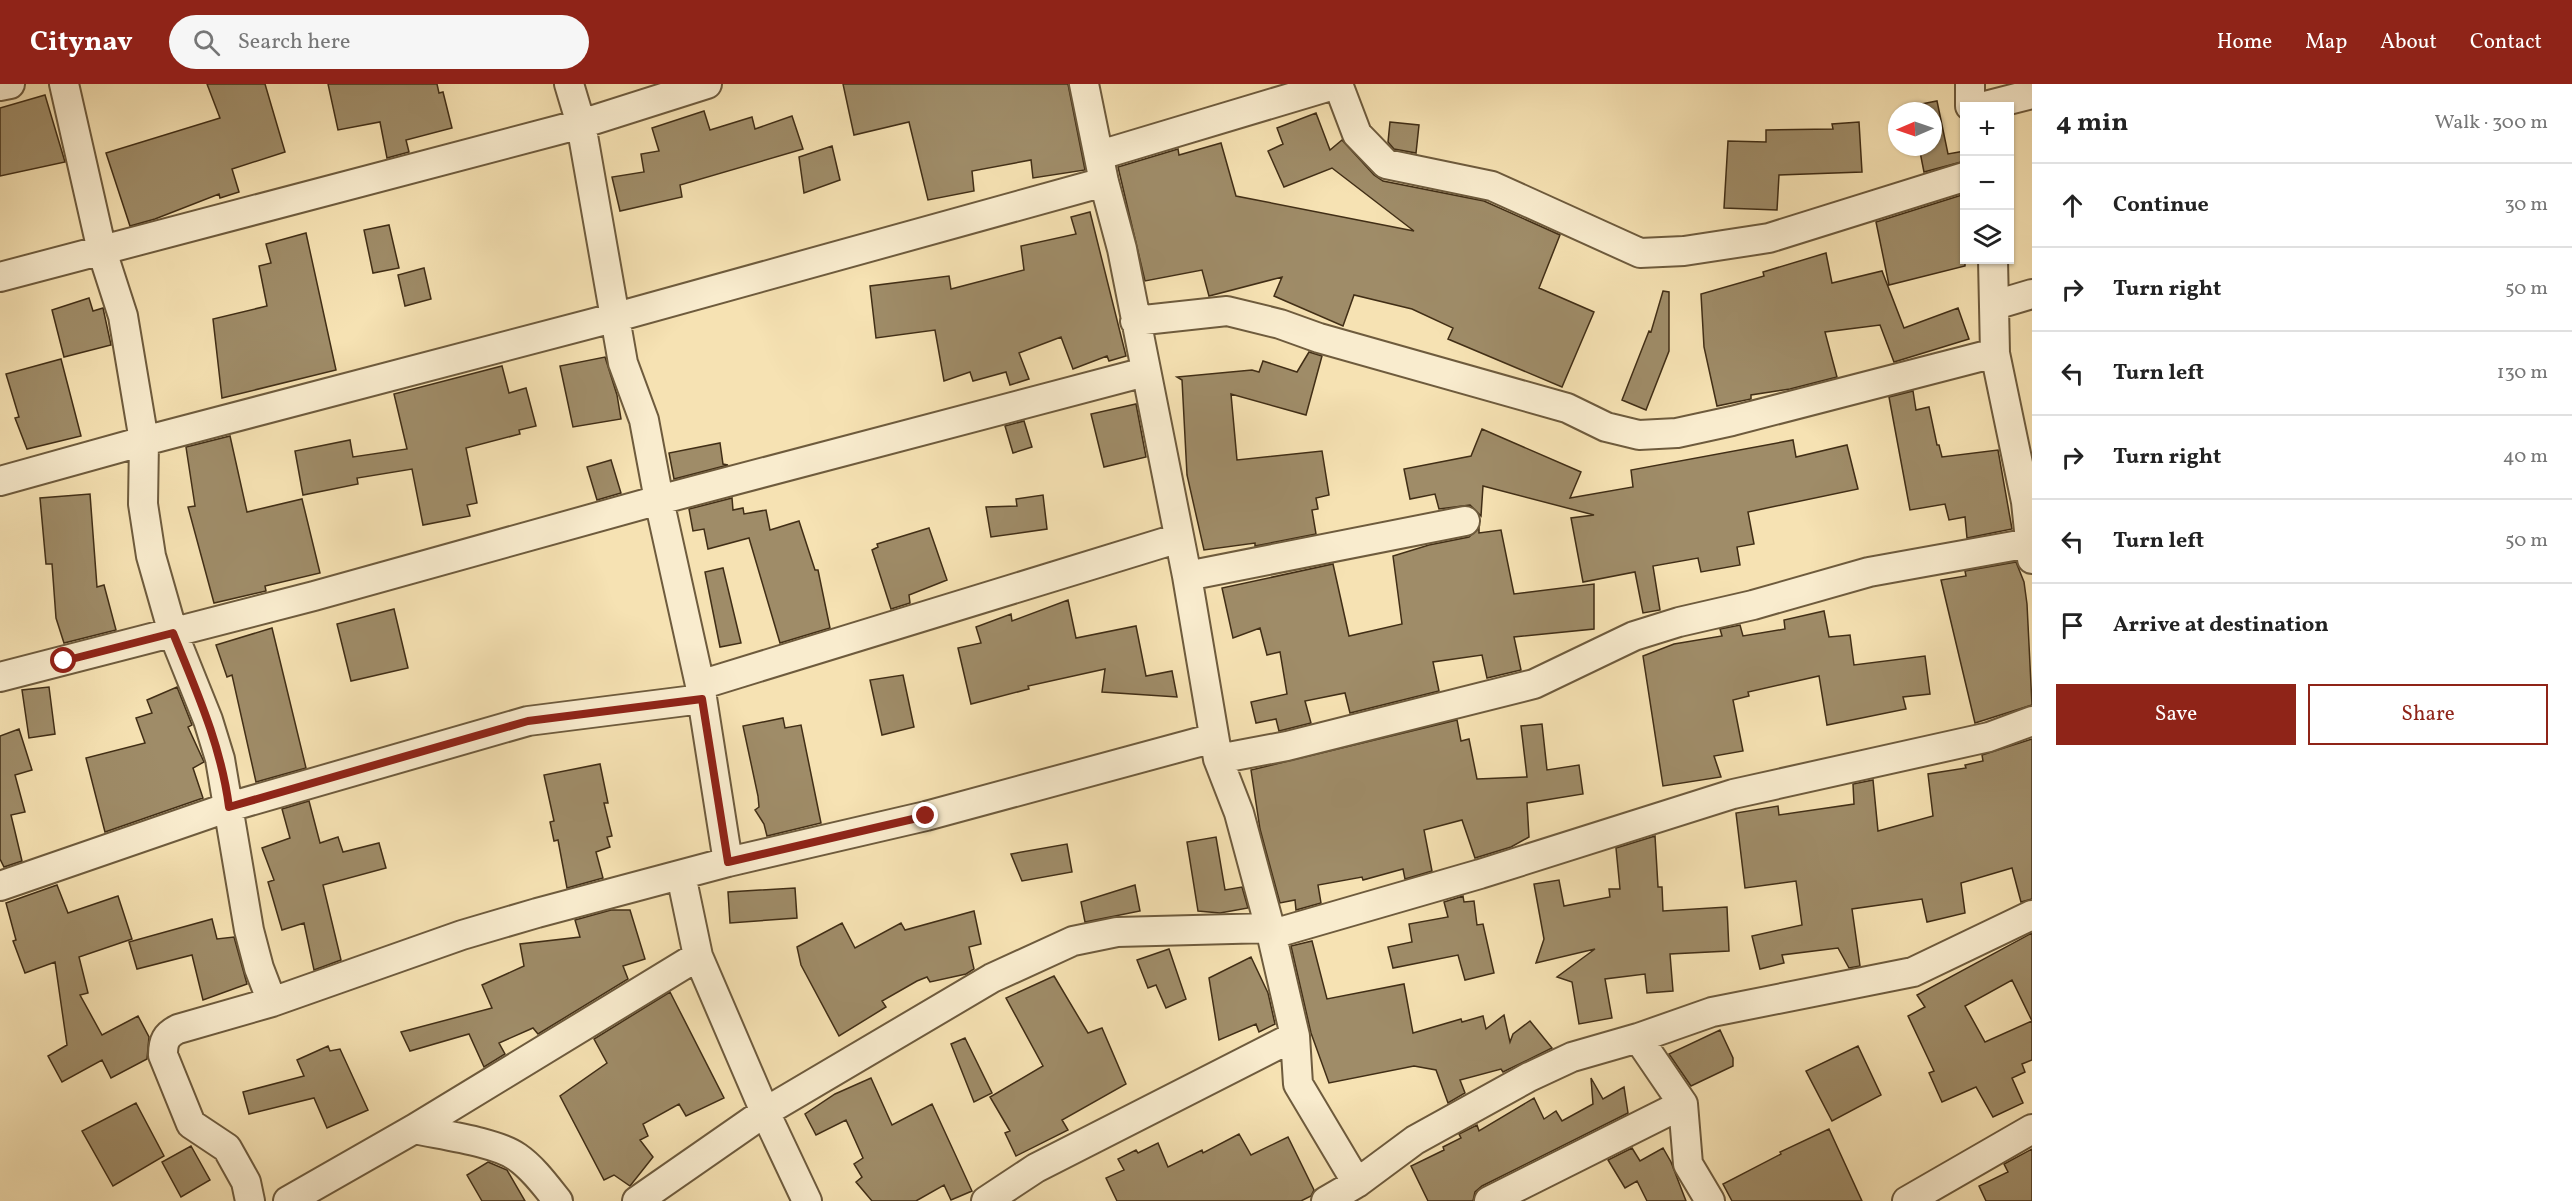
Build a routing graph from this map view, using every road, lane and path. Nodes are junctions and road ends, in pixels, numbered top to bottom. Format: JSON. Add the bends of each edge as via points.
{"nodes":[{"id":1,"x":10,"y":84,"type":"edge"},
{"id":2,"x":64,"y":84,"type":"edge"},
{"id":3,"x":569,"y":84,"type":"edge"},
{"id":4,"x":707,"y":84,"type":"edge"},
{"id":5,"x":1084,"y":84,"type":"edge"},
{"id":6,"x":1338,"y":84,"type":"edge"},
{"id":7,"x":1970,"y":84,"type":"edge"},
{"id":8,"x":0,"y":86,"type":"edge"},
{"id":9,"x":2032,"y":94,"type":"edge"},
{"id":10,"x":1970,"y":102,"type":"edge"},
{"id":11,"x":2001,"y":102,"type":"edge"},
{"id":12,"x":581,"y":124,"type":"junction"},
{"id":13,"x":1102,"y":169,"type":"junction"},
{"id":14,"x":1960,"y":179,"type":"edge"},
{"id":15,"x":102,"y":251,"type":"junction"},
{"id":16,"x":1993,"y":264,"type":"edge"},
{"id":17,"x":0,"y":277,"type":"edge"},
{"id":18,"x":2032,"y":294,"type":"edge"},
{"id":19,"x":1995,"y":305,"type":"junction"},
{"id":20,"x":613,"y":318,"type":"junction"},
{"id":21,"x":1135,"y":321,"type":"junction"},
{"id":22,"x":1995,"y":353,"type":"junction"},
{"id":23,"x":1145,"y":372,"type":"junction"},
{"id":24,"x":144,"y":441,"type":"junction"},
{"id":25,"x":0,"y":481,"type":"edge"},
{"id":26,"x":659,"y":500,"type":"junction"},
{"id":27,"x":2029,"y":501,"type":"edge"},
{"id":28,"x":1465,"y":521,"type":"dead end"},
{"id":29,"x":1179,"y":538,"type":"junction"},
{"id":30,"x":2031,"y":551,"type":"edge"},
{"id":31,"x":1187,"y":576,"type":"junction"},
{"id":32,"x":173,"y":633,"type":"junction"},
{"id":33,"x":0,"y":677,"type":"edge"},
{"id":34,"x":701,"y":692,"type":"junction"},
{"id":35,"x":2032,"y":721,"type":"edge"},
{"id":36,"x":1216,"y":748,"type":"junction"},
{"id":37,"x":229,"y":807,"type":"junction"},
{"id":38,"x":728,"y":862,"type":"junction"},
{"id":39,"x":681,"y":874,"type":"junction"},
{"id":40,"x":0,"y":886,"type":"edge"},
{"id":41,"x":2032,"y":915,"type":"edge"},
{"id":42,"x":1270,"y":928,"type":"junction"},
{"id":43,"x":698,"y":956,"type":"junction"},
{"id":44,"x":272,"y":1002,"type":"junction"},
{"id":45,"x":1295,"y":1036,"type":"junction"},
{"id":46,"x":1638,"y":1038,"type":"junction"},
{"id":47,"x":1683,"y":1104,"type":"junction"},
{"id":48,"x":765,"y":1112,"type":"junction"},
{"id":49,"x":414,"y":1129,"type":"junction"},
{"id":50,"x":2032,"y":1129,"type":"edge"},
{"id":51,"x":1357,"y":1183,"type":"junction"},
{"id":52,"x":250,"y":1201,"type":"edge"},
{"id":53,"x":288,"y":1201,"type":"edge"},
{"id":54,"x":558,"y":1201,"type":"edge"},
{"id":55,"x":637,"y":1201,"type":"edge"},
{"id":56,"x":807,"y":1201,"type":"edge"},
{"id":57,"x":986,"y":1201,"type":"edge"},
{"id":58,"x":1326,"y":1201,"type":"edge"},
{"id":59,"x":1489,"y":1201,"type":"edge"},
{"id":60,"x":1710,"y":1201,"type":"edge"},
{"id":61,"x":1907,"y":1201,"type":"edge"}],
"edges":[{"from":1,"to":8,"type":"street"},
{"from":2,"to":15,"type":"street"},
{"from":3,"to":12,"type":"street"},
{"from":4,"to":12,"type":"street"},
{"from":5,"to":13,"type":"street"},
{"from":6,"to":13,"type":"street"},
{"from":6,"to":14,"type":"street","via":[[1357,134],[1386,164],[1492,186],[1640,254],[1769,238]]},
{"from":7,"to":10,"type":"street"},
{"from":9,"to":11,"type":"street"},
{"from":12,"to":15,"type":"street"},
{"from":12,"to":20,"type":"street"},
{"from":13,"to":20,"type":"street"},
{"from":13,"to":21,"type":"street"},
{"from":15,"to":17,"type":"street"},
{"from":15,"to":24,"type":"street","via":[[123,316]]},
{"from":16,"to":19,"type":"street"},
{"from":18,"to":19,"type":"street"},
{"from":19,"to":22,"type":"street"},
{"from":20,"to":24,"type":"street"},
{"from":20,"to":26,"type":"street","via":[[623,363],[644,420]]},
{"from":21,"to":22,"type":"street","via":[[1238,313],[1567,408],[1606,427],[1639,435],[1677,434]]},
{"from":21,"to":23,"type":"street"},
{"from":22,"to":27,"type":"street"},
{"from":23,"to":26,"type":"street"},
{"from":23,"to":29,"type":"street"},
{"from":24,"to":25,"type":"street"},
{"from":24,"to":32,"type":"street","via":[[143,504],[149,545]]},
{"from":26,"to":32,"type":"street"},
{"from":26,"to":34,"type":"street"},
{"from":27,"to":30,"type":"street"},
{"from":28,"to":31,"type":"street"},
{"from":29,"to":31,"type":"street"},
{"from":29,"to":34,"type":"street"},
{"from":30,"to":36,"type":"street","via":[[1869,572],[1634,636],[1534,684],[1287,746]]},
{"from":31,"to":36,"type":"street"},
{"from":32,"to":33,"type":"street"},
{"from":32,"to":37,"type":"street","via":[[208,720]]},
{"from":34,"to":37,"type":"street","via":[[528,721]]},
{"from":34,"to":38,"type":"street"},
{"from":35,"to":42,"type":"street","via":[[1989,736],[1733,794],[1480,874],[1283,930]]},
{"from":36,"to":38,"type":"street"},
{"from":36,"to":42,"type":"street","via":[[1239,813]]},
{"from":37,"to":40,"type":"street"},
{"from":37,"to":44,"type":"street","via":[[249,930]]},
{"from":38,"to":39,"type":"street"},
{"from":39,"to":43,"type":"street"},
{"from":39,"to":44,"type":"street","via":[[462,935]]},
{"from":41,"to":46,"type":"street","via":[[1913,972],[1712,1012]]},
{"from":42,"to":45,"type":"street"},
{"from":42,"to":48,"type":"street","via":[[1118,932],[1073,941],[992,978]]},
{"from":43,"to":48,"type":"street"},
{"from":43,"to":49,"type":"street"},
{"from":44,"to":52,"type":"street","via":[[178,1029],[168,1034],[163,1043],[163,1055],[191,1124],[227,1148],[246,1182]]},
{"from":45,"to":51,"type":"street","via":[[1298,1084]]},
{"from":45,"to":57,"type":"street","via":[[1036,1168]]},
{"from":46,"to":47,"type":"street"},
{"from":46,"to":51,"type":"street","via":[[1572,1057],[1529,1077],[1415,1140]]},
{"from":47,"to":59,"type":"street"},
{"from":47,"to":60,"type":"street","via":[[1688,1164]]},
{"from":48,"to":55,"type":"street"},
{"from":48,"to":56,"type":"street"},
{"from":49,"to":53,"type":"street"},
{"from":49,"to":54,"type":"street","via":[[484,1144],[516,1156]]},
{"from":50,"to":61,"type":"street"},
{"from":51,"to":58,"type":"street"}]}
